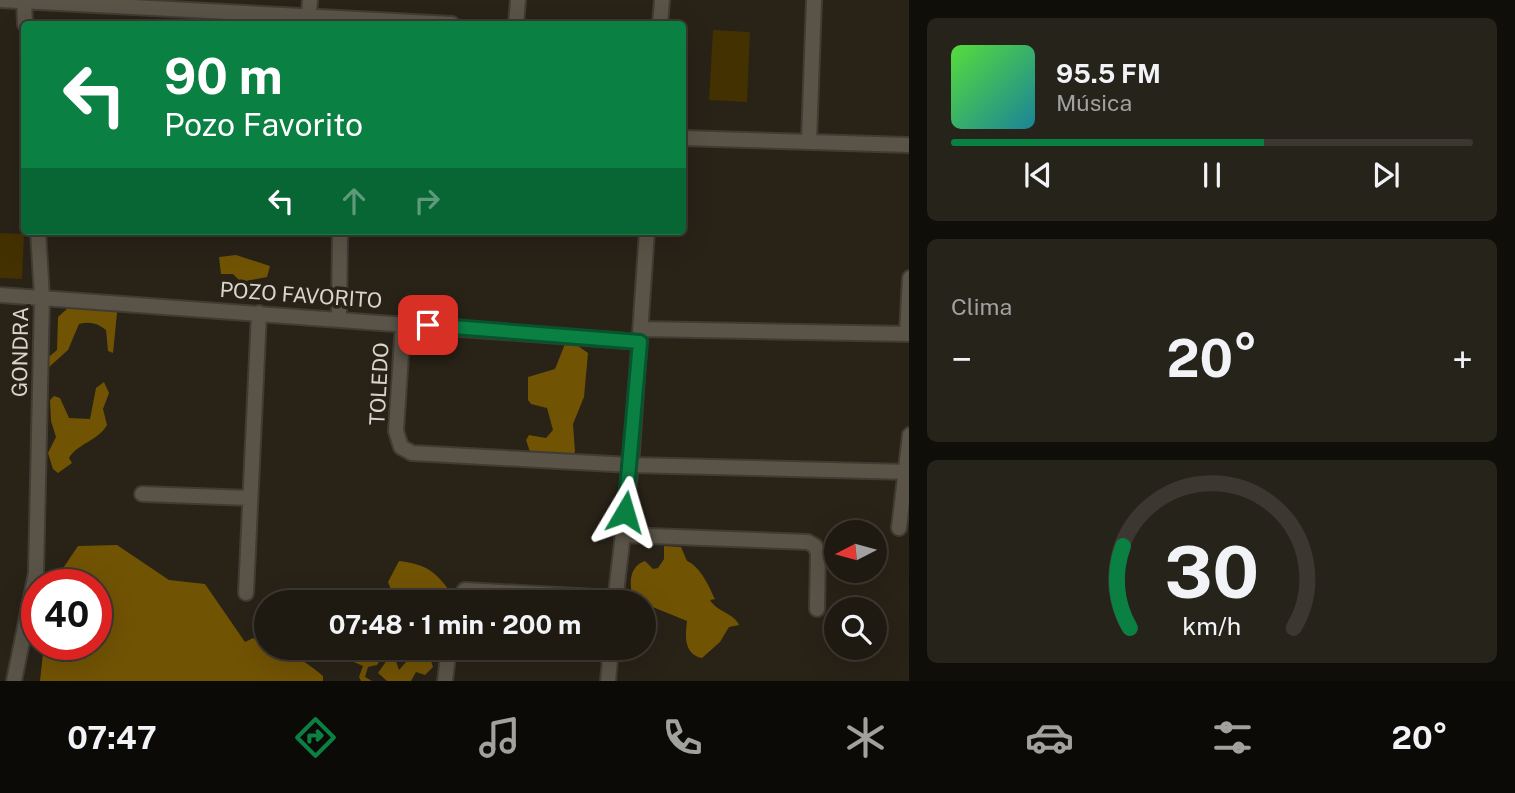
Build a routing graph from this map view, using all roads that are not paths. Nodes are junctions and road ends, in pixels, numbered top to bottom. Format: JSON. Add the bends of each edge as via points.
{"nodes":[{"id":1,"x":0,"y":0,"type":"edge"},
{"id":2,"x":310,"y":0,"type":"edge"},
{"id":3,"x":518,"y":0,"type":"edge"},
{"id":4,"x":662,"y":0,"type":"edge"},
{"id":5,"x":814,"y":0,"type":"edge"},
{"id":6,"x":24,"y":1,"type":"edge"},
{"id":7,"x":92,"y":3,"type":"edge"},
{"id":8,"x":25,"y":21,"type":"edge"},
{"id":9,"x":309,"y":21,"type":"edge"},
{"id":10,"x":516,"y":21,"type":"edge"},
{"id":11,"x":660,"y":21,"type":"edge"},
{"id":12,"x":686,"y":138,"type":"edge"},
{"id":13,"x":809,"y":141,"type":"junction"},
{"id":14,"x":909,"y":145,"type":"edge"},
{"id":15,"x":38,"y":235,"type":"edge"},
{"id":16,"x":340,"y":235,"type":"edge"},
{"id":17,"x":647,"y":235,"type":"edge"},
{"id":18,"x":909,"y":278,"type":"edge"},
{"id":19,"x":0,"y":295,"type":"edge"},
{"id":20,"x":42,"y":297,"type":"junction"},
{"id":21,"x":259,"y":313,"type":"junction"},
{"id":22,"x":339,"y":318,"type":"junction"},
{"id":23,"x":403,"y":323,"type":"junction"},
{"id":24,"x":908,"y":334,"type":"edge"},
{"id":25,"x":640,"y":336,"type":"junction"},
{"id":26,"x":909,"y":435,"type":"edge"},
{"id":27,"x":631,"y":465,"type":"junction"},
{"id":28,"x":908,"y":472,"type":"edge"},
{"id":29,"x":142,"y":494,"type":"dead end"},
{"id":30,"x":250,"y":498,"type":"junction"},
{"id":31,"x":899,"y":528,"type":"dead end"},
{"id":32,"x":623,"y":535,"type":"junction"},
{"id":33,"x":616,"y":590,"type":"edge"},
{"id":34,"x":246,"y":593,"type":"dead end"},
{"id":35,"x":817,"y":608,"type":"dead end"},
{"id":36,"x":448,"y":660,"type":"edge"},
{"id":37,"x":610,"y":660,"type":"edge"},
{"id":38,"x":14,"y":681,"type":"edge"},
{"id":39,"x":445,"y":681,"type":"edge"},
{"id":40,"x":608,"y":681,"type":"edge"}],
"edges":[{"from":1,"to":6,"type":"street"},
{"from":2,"to":9,"type":"street"},
{"from":3,"to":10,"type":"street"},
{"from":4,"to":11,"type":"street"},
{"from":5,"to":13,"type":"street"},
{"from":6,"to":7,"type":"street"},
{"from":6,"to":8,"type":"street"},
{"from":7,"to":9,"type":"street"},
{"from":12,"to":13,"type":"street"},
{"from":13,"to":14,"type":"street"},
{"from":15,"to":20,"type":"street","name":"GONDRA"},
{"from":16,"to":22,"type":"street"},
{"from":17,"to":25,"type":"street"},
{"from":18,"to":24,"type":"street"},
{"from":19,"to":20,"type":"street","name":"POZO FAVORITO"},
{"from":20,"to":21,"type":"street","name":"POZO FAVORITO"},
{"from":20,"to":38,"type":"street","name":"GONDRA","via":[[36,573]]},
{"from":21,"to":22,"type":"street","name":"POZO FAVORITO"},
{"from":21,"to":30,"type":"street"},
{"from":22,"to":23,"type":"street","name":"POZO FAVORITO"},
{"from":23,"to":25,"type":"street","name":"POZO FAVORITO"},
{"from":23,"to":27,"type":"street","name":"TOLEDO","via":[[397,430],[401,447],[412,453]]},
{"from":24,"to":25,"type":"street","name":"POZO FAVORITO"},
{"from":25,"to":27,"type":"street"},
{"from":26,"to":28,"type":"street"},
{"from":27,"to":28,"type":"street"},
{"from":27,"to":32,"type":"street"},
{"from":28,"to":31,"type":"street"},
{"from":29,"to":30,"type":"street"},
{"from":30,"to":34,"type":"street"},
{"from":32,"to":33,"type":"street"},
{"from":32,"to":35,"type":"street","via":[[808,542],[818,553]]},
{"from":36,"to":39,"type":"street"},
{"from":37,"to":40,"type":"street"}]}
